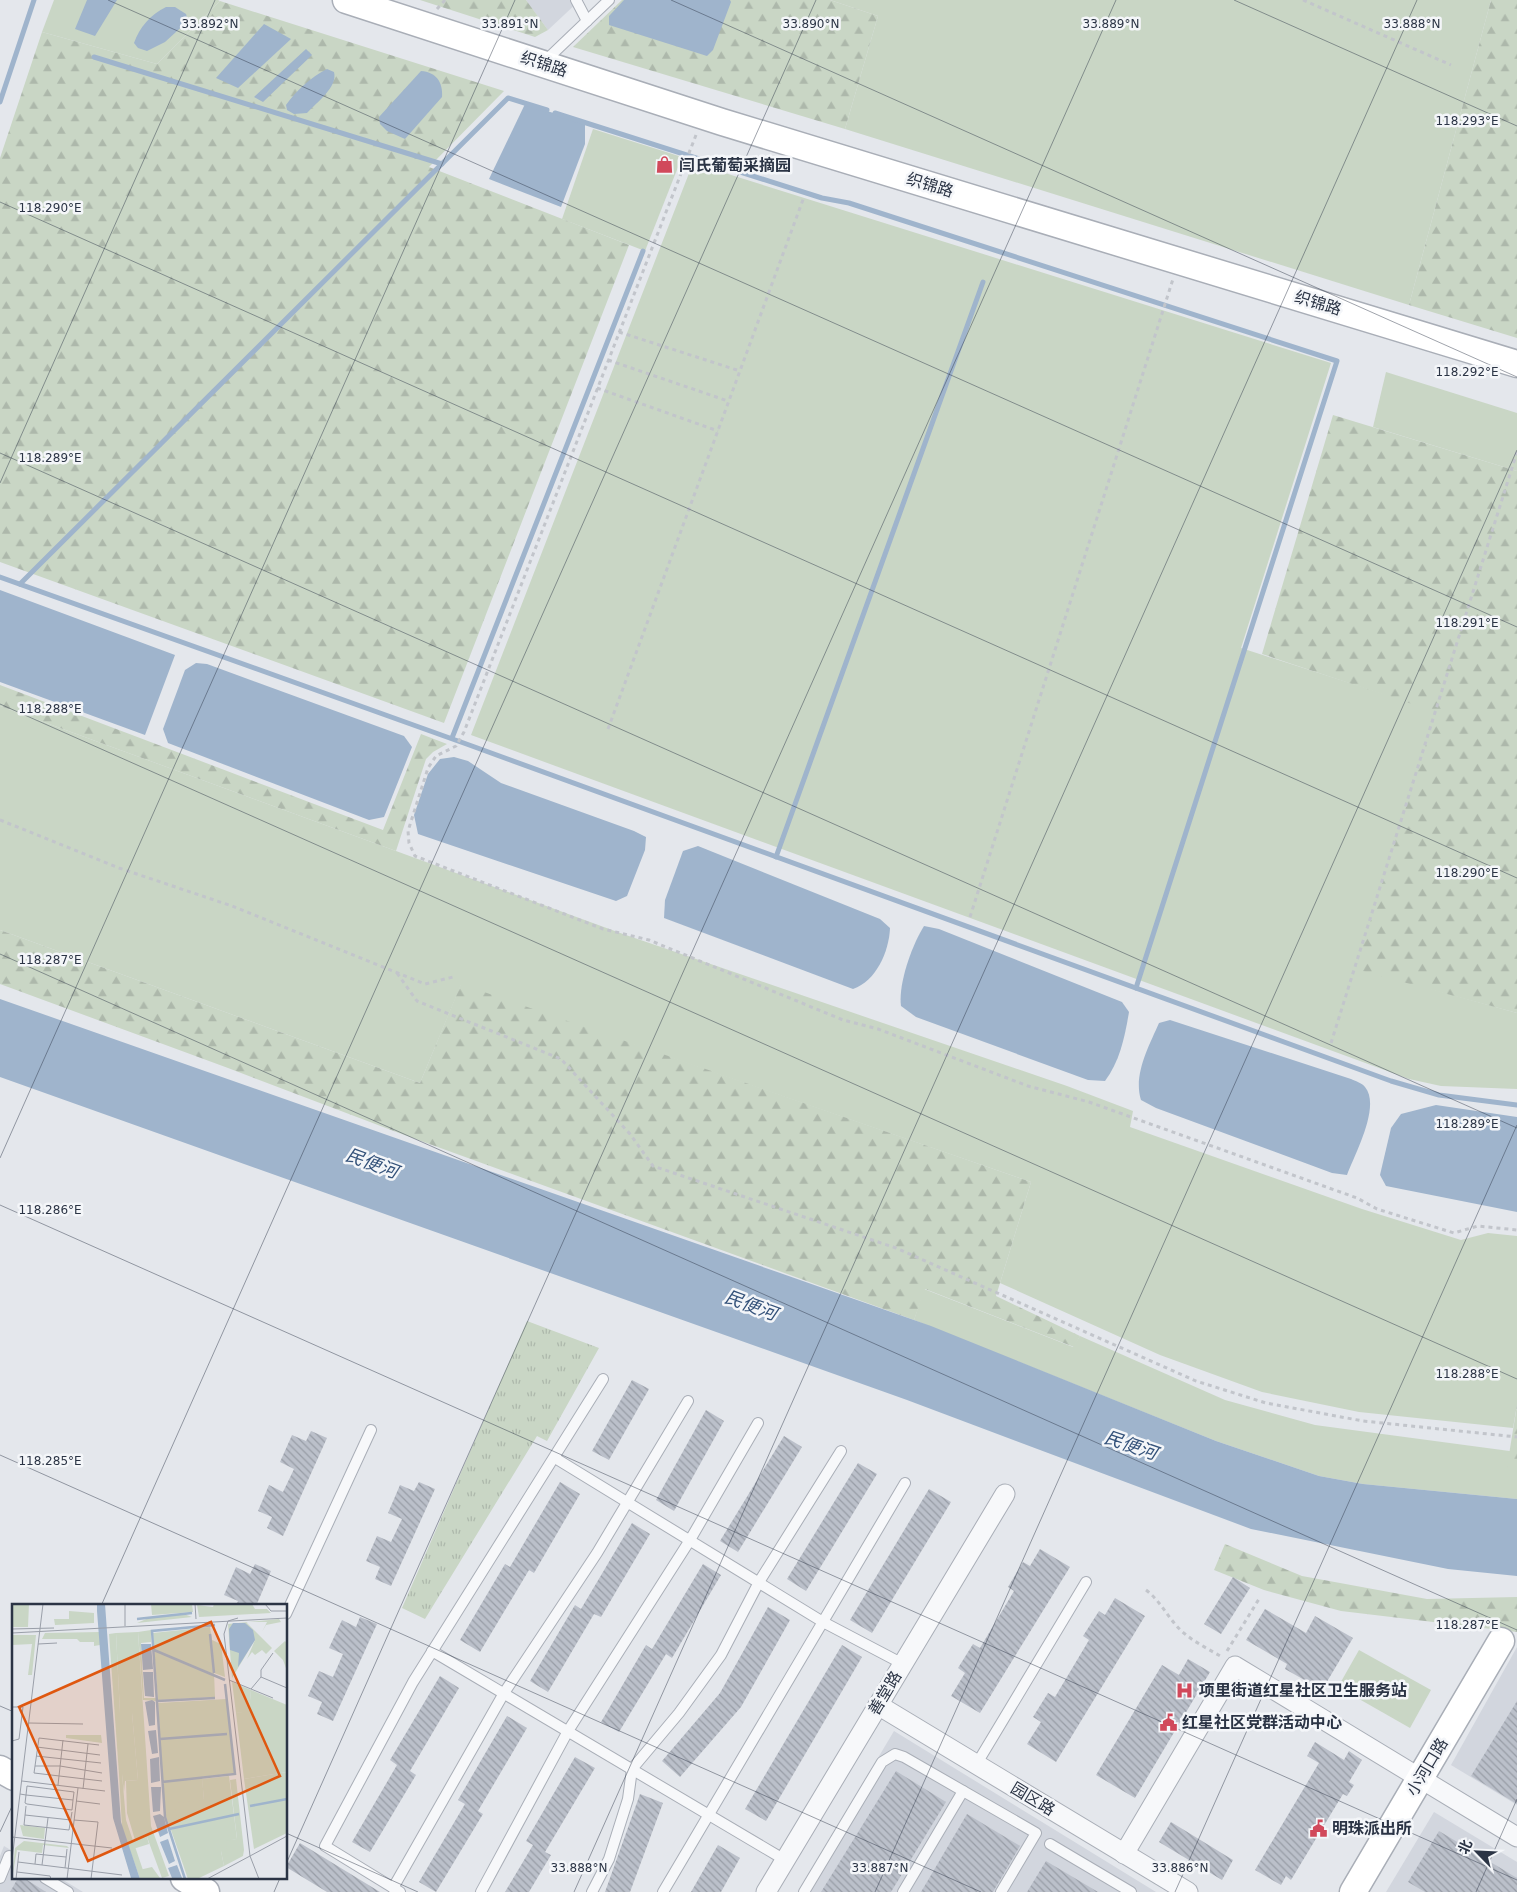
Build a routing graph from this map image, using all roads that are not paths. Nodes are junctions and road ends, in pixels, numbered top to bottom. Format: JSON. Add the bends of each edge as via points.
{"nodes":[{"id":1,"x":346,"y":0,"type":"edge"},
{"id":2,"x":576,"y":0,"type":"edge"},
{"id":3,"x":609,"y":0,"type":"edge"},
{"id":4,"x":587,"y":21,"type":"junction"},
{"id":5,"x":542,"y":64,"type":"junction"},
{"id":6,"x":1517,"y":364,"type":"edge"},
{"id":7,"x":603,"y":1379,"type":"dead end"},
{"id":8,"x":688,"y":1401,"type":"dead end"},
{"id":9,"x":758,"y":1423,"type":"dead end"},
{"id":10,"x":371,"y":1430,"type":"dead end"},
{"id":11,"x":841,"y":1451,"type":"dead end"},
{"id":12,"x":555,"y":1458,"type":"junction"},
{"id":13,"x":905,"y":1483,"type":"dead end"},
{"id":14,"x":1005,"y":1494,"type":"dead end"},
{"id":15,"x":628,"y":1502,"type":"junction"},
{"id":16,"x":690,"y":1540,"type":"junction"},
{"id":17,"x":759,"y":1582,"type":"junction"},
{"id":18,"x":1086,"y":1582,"type":"dead end"},
{"id":19,"x":288,"y":1610,"type":"edge"},
{"id":20,"x":823,"y":1622,"type":"junction"},
{"id":21,"x":1501,"y":1641,"type":"dead end"},
{"id":22,"x":432,"y":1651,"type":"junction"},
{"id":23,"x":903,"y":1664,"type":"junction"},
{"id":24,"x":504,"y":1693,"type":"junction"},
{"id":25,"x":878,"y":1705,"type":"junction"},
{"id":26,"x":568,"y":1731,"type":"junction"},
{"id":27,"x":976,"y":1765,"type":"junction"},
{"id":28,"x":0,"y":1768,"type":"edge"},
{"id":29,"x":632,"y":1769,"type":"junction"},
{"id":30,"x":12,"y":1776,"type":"edge"},
{"id":31,"x":1420,"y":1778,"type":"junction"},
{"id":32,"x":963,"y":1791,"type":"junction"},
{"id":33,"x":709,"y":1815,"type":"junction"},
{"id":34,"x":1517,"y":1837,"type":"edge"},
{"id":35,"x":1050,"y":1844,"type":"dead end"},
{"id":36,"x":1124,"y":1854,"type":"junction"},
{"id":37,"x":12,"y":1859,"type":"edge"},
{"id":38,"x":785,"y":1860,"type":"junction"},
{"id":39,"x":0,"y":1878,"type":"edge"},
{"id":40,"x":48,"y":1880,"type":"edge"},
{"id":41,"x":187,"y":1880,"type":"edge"},
{"id":42,"x":1115,"y":1888,"type":"edge"},
{"id":43,"x":397,"y":1890,"type":"edge"},
{"id":44,"x":68,"y":1892,"type":"edge"},
{"id":45,"x":206,"y":1892,"type":"edge"},
{"id":46,"x":481,"y":1892,"type":"edge"},
{"id":47,"x":592,"y":1892,"type":"edge"},
{"id":48,"x":663,"y":1892,"type":"edge"},
{"id":49,"x":766,"y":1892,"type":"edge"},
{"id":50,"x":804,"y":1892,"type":"edge"},
{"id":51,"x":903,"y":1892,"type":"edge"},
{"id":52,"x":1001,"y":1892,"type":"edge"},
{"id":53,"x":1131,"y":1892,"type":"edge"},
{"id":54,"x":1188,"y":1892,"type":"edge"},
{"id":55,"x":1353,"y":1892,"type":"edge"}],
"edges":[{"from":1,"to":5,"type":"street","name":"织锦路"},
{"from":2,"to":4,"type":"lane"},
{"from":3,"to":4,"type":"lane"},
{"from":4,"to":5,"type":"lane"},
{"from":5,"to":6,"type":"street","name":"织锦路"},
{"from":7,"to":12,"type":"lane"},
{"from":8,"to":15,"type":"lane"},
{"from":9,"to":16,"type":"lane"},
{"from":10,"to":19,"type":"lane"},
{"from":11,"to":17,"type":"lane"},
{"from":12,"to":15,"type":"lane"},
{"from":12,"to":22,"type":"lane"},
{"from":13,"to":20,"type":"lane"},
{"from":14,"to":23,"type":"street","name":"善堂路"},
{"from":15,"to":16,"type":"lane"},
{"from":15,"to":24,"type":"lane"},
{"from":16,"to":17,"type":"lane"},
{"from":16,"to":26,"type":"lane"},
{"from":17,"to":20,"type":"lane"},
{"from":17,"to":29,"type":"lane","via":[[721,1655],[679,1713]]},
{"from":18,"to":27,"type":"lane"},
{"from":20,"to":23,"type":"lane"},
{"from":20,"to":33,"type":"lane"},
{"from":21,"to":31,"type":"street","name":"小河口路"},
{"from":22,"to":24,"type":"lane"},
{"from":22,"to":43,"type":"lane","via":[[326,1846]]},
{"from":23,"to":25,"type":"street","name":"善堂路"},
{"from":24,"to":26,"type":"lane"},
{"from":24,"to":43,"type":"lane"},
{"from":25,"to":27,"type":"street","name":"园区路"},
{"from":25,"to":38,"type":"street","name":"善堂路"},
{"from":26,"to":29,"type":"lane"},
{"from":26,"to":46,"type":"lane"},
{"from":27,"to":36,"type":"street","name":"园区路"},
{"from":28,"to":30,"type":"street"},
{"from":29,"to":33,"type":"lane"},
{"from":29,"to":47,"type":"lane","via":[[628,1798],[608,1859]]},
{"from":31,"to":34,"type":"street"},
{"from":31,"to":36,"type":"street","via":[[1229,1662]]},
{"from":31,"to":55,"type":"street","name":"小河口路"},
{"from":32,"to":50,"type":"lane","via":[[904,1758],[895,1754],[889,1756],[882,1762]]},
{"from":32,"to":51,"type":"lane"},
{"from":32,"to":52,"type":"lane","via":[[1036,1833]]},
{"from":33,"to":38,"type":"lane"},
{"from":33,"to":48,"type":"lane"},
{"from":35,"to":42,"type":"lane"},
{"from":36,"to":54,"type":"street","name":"园区路"},
{"from":37,"to":39,"type":"lane","via":[[8,1856]]},
{"from":38,"to":49,"type":"street","name":"善堂路"},
{"from":40,"to":44,"type":"lane"},
{"from":41,"to":45,"type":"street"},
{"from":42,"to":53,"type":"lane"}]}
